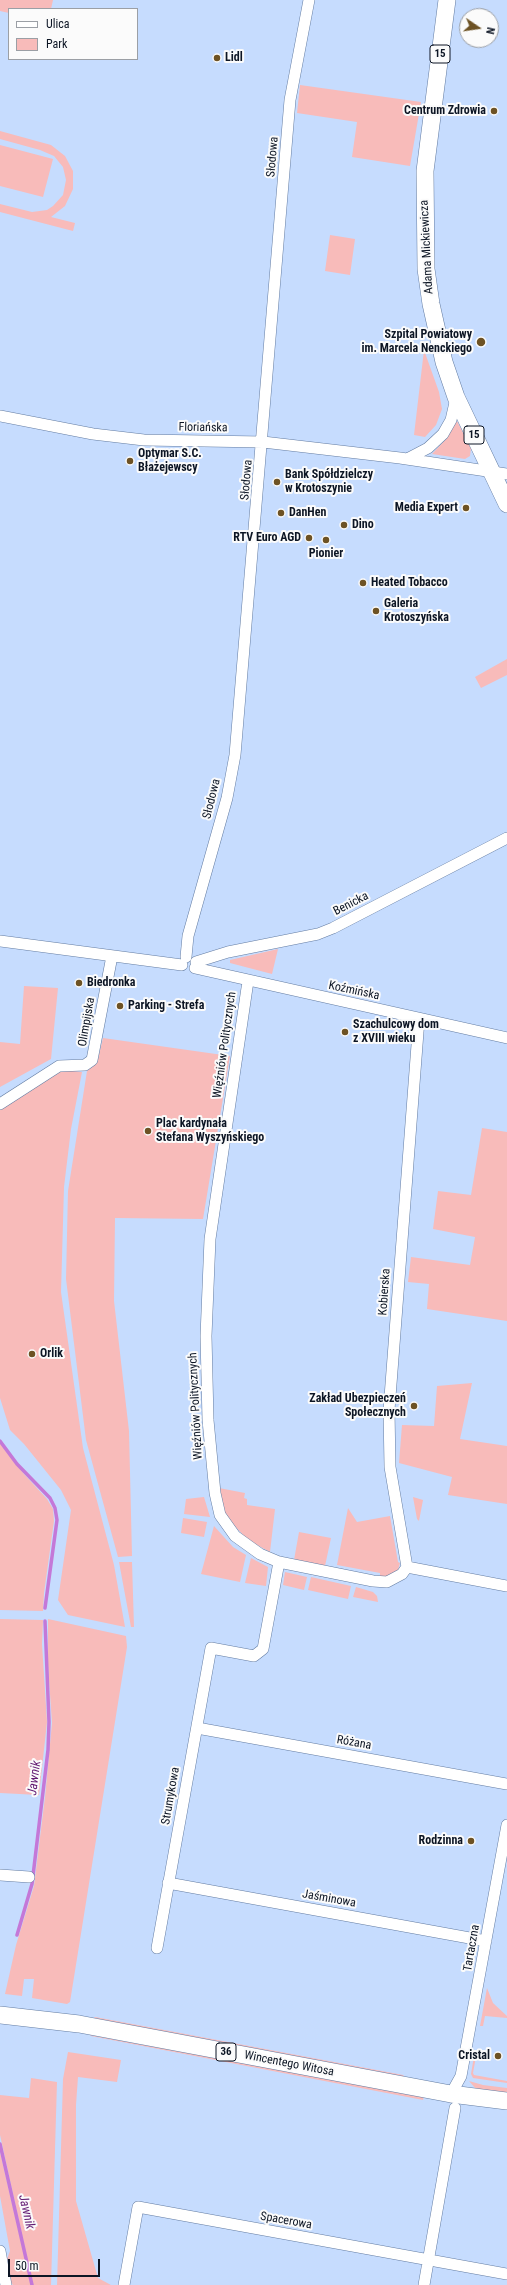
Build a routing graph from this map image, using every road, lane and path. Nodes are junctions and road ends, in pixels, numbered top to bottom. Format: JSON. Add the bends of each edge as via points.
{"nodes":[{"id":1,"x":309,"y":0,"type":"edge"},
{"id":2,"x":447,"y":0,"type":"edge"},
{"id":3,"x":456,"y":397,"type":"junction"},
{"id":4,"x":0,"y":416,"type":"edge"},
{"id":5,"x":262,"y":442,"type":"junction"},
{"id":6,"x":407,"y":459,"type":"junction"},
{"id":7,"x":500,"y":473,"type":"edge"},
{"id":8,"x":507,"y":504,"type":"edge"},
{"id":9,"x":507,"y":838,"type":"edge"},
{"id":10,"x":0,"y":941,"type":"edge"},
{"id":11,"x":107,"y":955,"type":"junction"},
{"id":12,"x":190,"y":963,"type":"junction"},
{"id":13,"x":248,"y":981,"type":"junction"},
{"id":14,"x":419,"y":1019,"type":"junction"},
{"id":15,"x":507,"y":1038,"type":"edge"},
{"id":16,"x":0,"y":1104,"type":"edge"},
{"id":17,"x":279,"y":1562,"type":"junction"},
{"id":18,"x":407,"y":1567,"type":"junction"},
{"id":19,"x":507,"y":1586,"type":"edge"},
{"id":20,"x":197,"y":1728,"type":"junction"},
{"id":21,"x":507,"y":1784,"type":"edge"},
{"id":22,"x":507,"y":1825,"type":"edge"},
{"id":23,"x":0,"y":1875,"type":"edge"},
{"id":24,"x":29,"y":1877,"type":"dead end"},
{"id":25,"x":168,"y":1883,"type":"junction"},
{"id":26,"x":486,"y":1941,"type":"junction"},
{"id":27,"x":157,"y":1948,"type":"dead end"},
{"id":28,"x":0,"y":2014,"type":"edge"},
{"id":29,"x":461,"y":2076,"type":"junction"},
{"id":30,"x":469,"y":2097,"type":"junction"},
{"id":31,"x":453,"y":2101,"type":"junction"},
{"id":32,"x":507,"y":2101,"type":"edge"},
{"id":33,"x":0,"y":2251,"type":"edge"},
{"id":34,"x":428,"y":2260,"type":"junction"},
{"id":35,"x":507,"y":2274,"type":"edge"},
{"id":36,"x":6,"y":2285,"type":"edge"},
{"id":37,"x":124,"y":2285,"type":"edge"},
{"id":38,"x":424,"y":2285,"type":"edge"}],
"edges":[{"from":1,"to":5,"type":"street","name":"Słodowa","via":[[290,100]]},
{"from":2,"to":3,"type":"main road","name":"Adama Mickiewicza","number":"15","via":[[425,171],[425,247],[437,335]]},
{"from":3,"to":6,"type":"street","via":[[451,420],[443,434],[428,448]]},
{"from":3,"to":7,"type":"main road","name":"Adama Mickiewicza","number":"15"},
{"from":4,"to":5,"type":"street","name":"Floriańska","via":[[93,434],[144,440]]},
{"from":5,"to":6,"type":"street","name":"Floriańska"},
{"from":5,"to":12,"type":"street","name":"Słodowa","via":[[235,755],[227,798],[188,936]]},
{"from":6,"to":7,"type":"street","name":"Floriańska"},
{"from":7,"to":8,"type":"main road","name":"Adama Mickiewicza","number":"15"},
{"from":9,"to":12,"type":"street","name":"Benicka","via":[[318,934],[228,952]]},
{"from":10,"to":11,"type":"street","name":"Koźmińska"},
{"from":11,"to":12,"type":"street","name":"Koźmińska"},
{"from":11,"to":16,"type":"street","name":"Olimpijska","via":[[92,1060],[85,1065],[59,1066]]},
{"from":12,"to":13,"type":"street","name":"Koźmińska"},
{"from":13,"to":14,"type":"street","name":"Koźmińska"},
{"from":13,"to":17,"type":"street","name":"Więźniów Politycznych","via":[[210,1239],[206,1336],[208,1420],[214,1493],[220,1515],[235,1536],[260,1554]]},
{"from":14,"to":15,"type":"street","name":"Koźmińska"},
{"from":14,"to":18,"type":"street","name":"Kobierska","via":[[389,1410],[390,1467]]},
{"from":17,"to":18,"type":"street","name":"Więźniów Politycznych","via":[[387,1582],[402,1574]]},
{"from":17,"to":20,"type":"street","name":"Strumykowa","via":[[263,1649],[254,1656],[211,1648]]},
{"from":18,"to":19,"type":"street"},
{"from":20,"to":21,"type":"street","name":"Różana"},
{"from":20,"to":25,"type":"street","name":"Strumykowa"},
{"from":22,"to":26,"type":"street","name":"Tartaczna"},
{"from":23,"to":24,"type":"street"},
{"from":25,"to":26,"type":"street","name":"Jaśminowa"},
{"from":25,"to":27,"type":"street","name":"Strumykowa"},
{"from":26,"to":29,"type":"street","name":"Tartaczna"},
{"from":28,"to":31,"type":"main road","name":"Wincentego Witosa","number":"36","via":[[79,2024]]},
{"from":29,"to":30,"type":"street"},
{"from":29,"to":31,"type":"street","name":"Tartaczna"},
{"from":30,"to":31,"type":"main road","name":"Wincentego Witosa","number":"36"},
{"from":30,"to":32,"type":"main road","name":"Wincentego Witosa","number":"36"},
{"from":31,"to":34,"type":"street","name":"Tartaczna"},
{"from":33,"to":36,"type":"street"},
{"from":34,"to":35,"type":"street","name":"Spacerowa"},
{"from":34,"to":37,"type":"street","name":"Spacerowa","via":[[138,2207]]},
{"from":34,"to":38,"type":"street","name":"Tartaczna"}]}
